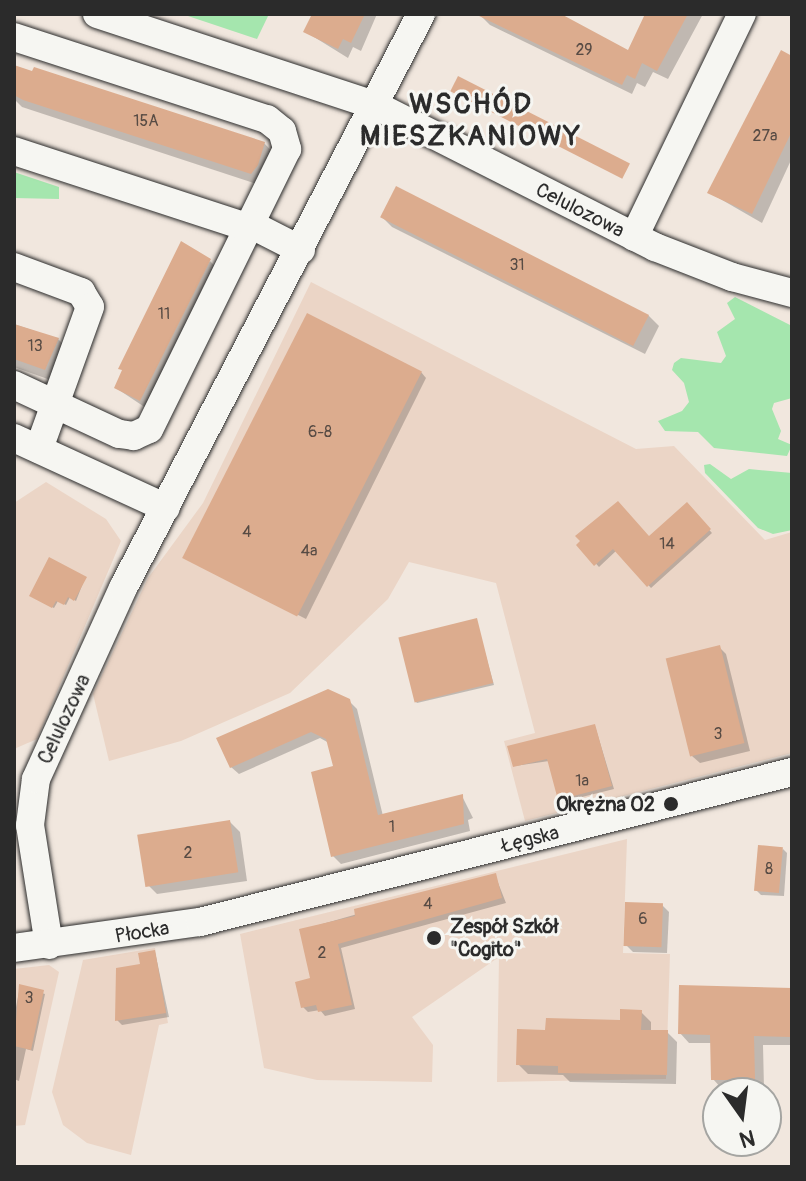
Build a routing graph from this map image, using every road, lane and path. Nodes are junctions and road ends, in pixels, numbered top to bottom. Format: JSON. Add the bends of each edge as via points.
{"nodes":[{"id":1,"x":97,"y":14,"type":"edge"},
{"id":2,"x":421,"y":14,"type":"edge"},
{"id":3,"x":742,"y":14,"type":"edge"},
{"id":4,"x":14,"y":37,"type":"edge"},
{"id":5,"x":377,"y":106,"type":"junction"},
{"id":6,"x":14,"y":151,"type":"edge"},
{"id":7,"x":251,"y":227,"type":"junction"},
{"id":8,"x":634,"y":237,"type":"junction"},
{"id":9,"x":301,"y":250,"type":"junction"},
{"id":10,"x":14,"y":267,"type":"edge"},
{"id":11,"x":792,"y":293,"type":"edge"},
{"id":12,"x":14,"y":385,"type":"edge"},
{"id":13,"x":56,"y":405,"type":"junction"},
{"id":14,"x":27,"y":444,"type":"edge"},
{"id":15,"x":166,"y":508,"type":"junction"},
{"id":16,"x":792,"y":772,"type":"edge"},
{"id":17,"x":268,"y":905,"type":"joint"},
{"id":18,"x":49,"y":945,"type":"junction"},
{"id":19,"x":14,"y":948,"type":"edge"}],
"edges":[{"from":1,"to":5,"type":"street"},
{"from":2,"to":5,"type":"street","name":"Celulozowa"},
{"from":3,"to":8,"type":"street"},
{"from":4,"to":7,"type":"street","via":[[278,125],[286,155]]},
{"from":5,"to":8,"type":"street","name":"Celulozowa"},
{"from":5,"to":9,"type":"street","name":"Celulozowa"},
{"from":6,"to":7,"type":"street"},
{"from":7,"to":9,"type":"street"},
{"from":7,"to":13,"type":"street","via":[[149,429],[125,436]]},
{"from":8,"to":11,"type":"street","name":"Celulozowa","via":[[690,263]]},
{"from":9,"to":15,"type":"street","name":"Celulozowa"},
{"from":10,"to":13,"type":"street","via":[[75,288],[89,301],[88,319]]},
{"from":12,"to":13,"type":"street"},
{"from":13,"to":14,"type":"street"},
{"from":14,"to":15,"type":"street"},
{"from":15,"to":18,"type":"street","name":"Celulozowa","via":[[36,779],[30,825]]},
{"from":16,"to":17,"type":"street","name":"Łęgska"},
{"from":17,"to":18,"type":"street","name":"Płocka","via":[[172,928]]},
{"from":18,"to":19,"type":"street","name":"Płocka"}]}
